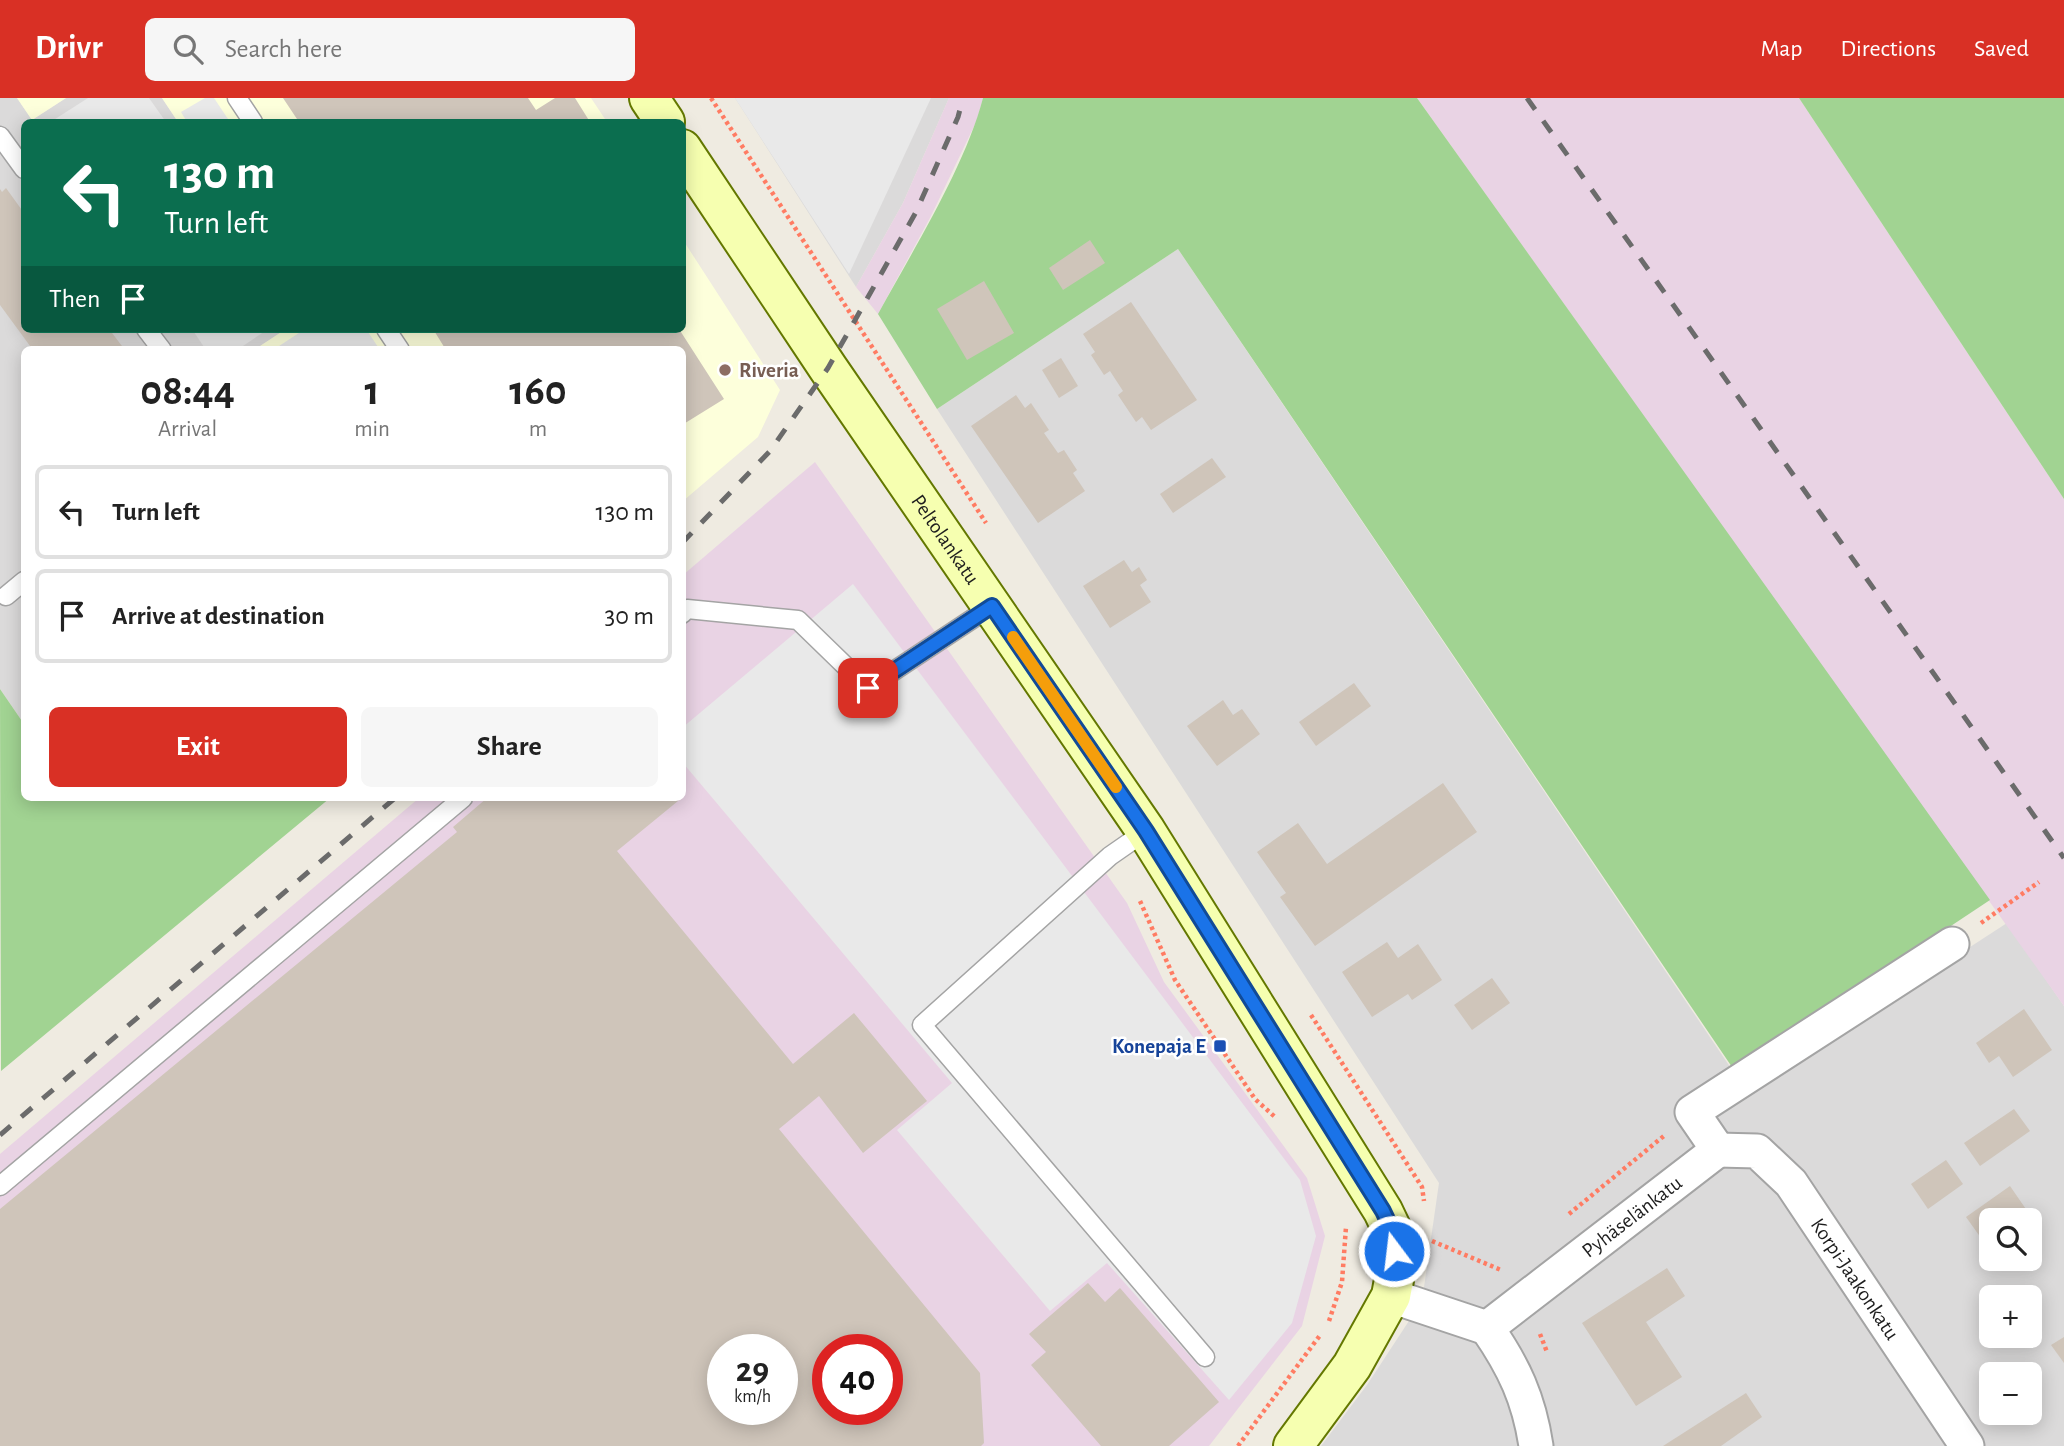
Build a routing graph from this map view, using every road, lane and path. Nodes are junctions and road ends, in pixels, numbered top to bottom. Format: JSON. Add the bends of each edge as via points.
{"nodes":[{"id":1,"x":237,"y":98,"type":"edge"},
{"id":2,"x":649,"y":98,"type":"edge"},
{"id":3,"x":251,"y":119,"type":"edge"},
{"id":4,"x":663,"y":119,"type":"edge"},
{"id":5,"x":0,"y":136,"type":"edge"},
{"id":6,"x":686,"y":155,"type":"edge"},
{"id":7,"x":21,"y":165,"type":"edge"},
{"id":8,"x":21,"y":584,"type":"edge"},
{"id":9,"x":6,"y":596,"type":"dead end"},
{"id":10,"x":992,"y":606,"type":"junction"},
{"id":11,"x":686,"y":610,"type":"edge"},
{"id":12,"x":459,"y":801,"type":"edge"},
{"id":13,"x":1146,"y":831,"type":"junction"},
{"id":14,"x":2039,"y":881,"type":"dead end"},
{"id":15,"x":1952,"y":944,"type":"joint"},
{"id":16,"x":1692,"y":1112,"type":"junction"},
{"id":17,"x":1718,"y":1150,"type":"junction"},
{"id":18,"x":0,"y":1186,"type":"edge"},
{"id":19,"x":1565,"y":1218,"type":"dead end"},
{"id":20,"x":1346,"y":1226,"type":"dead end"},
{"id":21,"x":1512,"y":1262,"type":"dead end"},
{"id":22,"x":1501,"y":1270,"type":"dead end"},
{"id":23,"x":1391,"y":1296,"type":"junction"},
{"id":24,"x":1487,"y":1328,"type":"junction"},
{"id":25,"x":1205,"y":1356,"type":"dead end"},
{"id":26,"x":1238,"y":1446,"type":"edge"},
{"id":27,"x":1293,"y":1446,"type":"edge"},
{"id":28,"x":1536,"y":1446,"type":"edge"},
{"id":29,"x":1967,"y":1446,"type":"edge"}],
"edges":[{"from":1,"to":3,"type":"lane"},
{"from":2,"to":4,"type":"street"},
{"from":5,"to":7,"type":"lane"},
{"from":6,"to":10,"type":"street","name":"Peltolankatu"},
{"from":8,"to":9,"type":"lane"},
{"from":10,"to":11,"type":"lane","via":[[868,688],[798,620]]},
{"from":10,"to":13,"type":"street","name":"Peltolankatu"},
{"from":12,"to":18,"type":"lane"},
{"from":13,"to":23,"type":"street","name":"Peltolankatu","via":[[1383,1211],[1393,1232],[1396,1269]]},
{"from":13,"to":25,"type":"lane","via":[[1110,856],[922,1025]]},
{"from":14,"to":15,"type":"path"},
{"from":15,"to":16,"type":"street"},
{"from":16,"to":17,"type":"street"},
{"from":16,"to":19,"type":"path"},
{"from":17,"to":24,"type":"street","name":"Pyhäselänkatu"},
{"from":17,"to":29,"type":"street","name":"Korpi-Jaakonkatu","via":[[1756,1151],[1791,1183]]},
{"from":20,"to":26,"type":"path","via":[[1342,1282],[1327,1327]]},
{"from":21,"to":22,"type":"path"},
{"from":23,"to":24,"type":"street"},
{"from":23,"to":27,"type":"street","via":[[1352,1366]]},
{"from":24,"to":28,"type":"street","via":[[1512,1364],[1532,1416]]}]}
